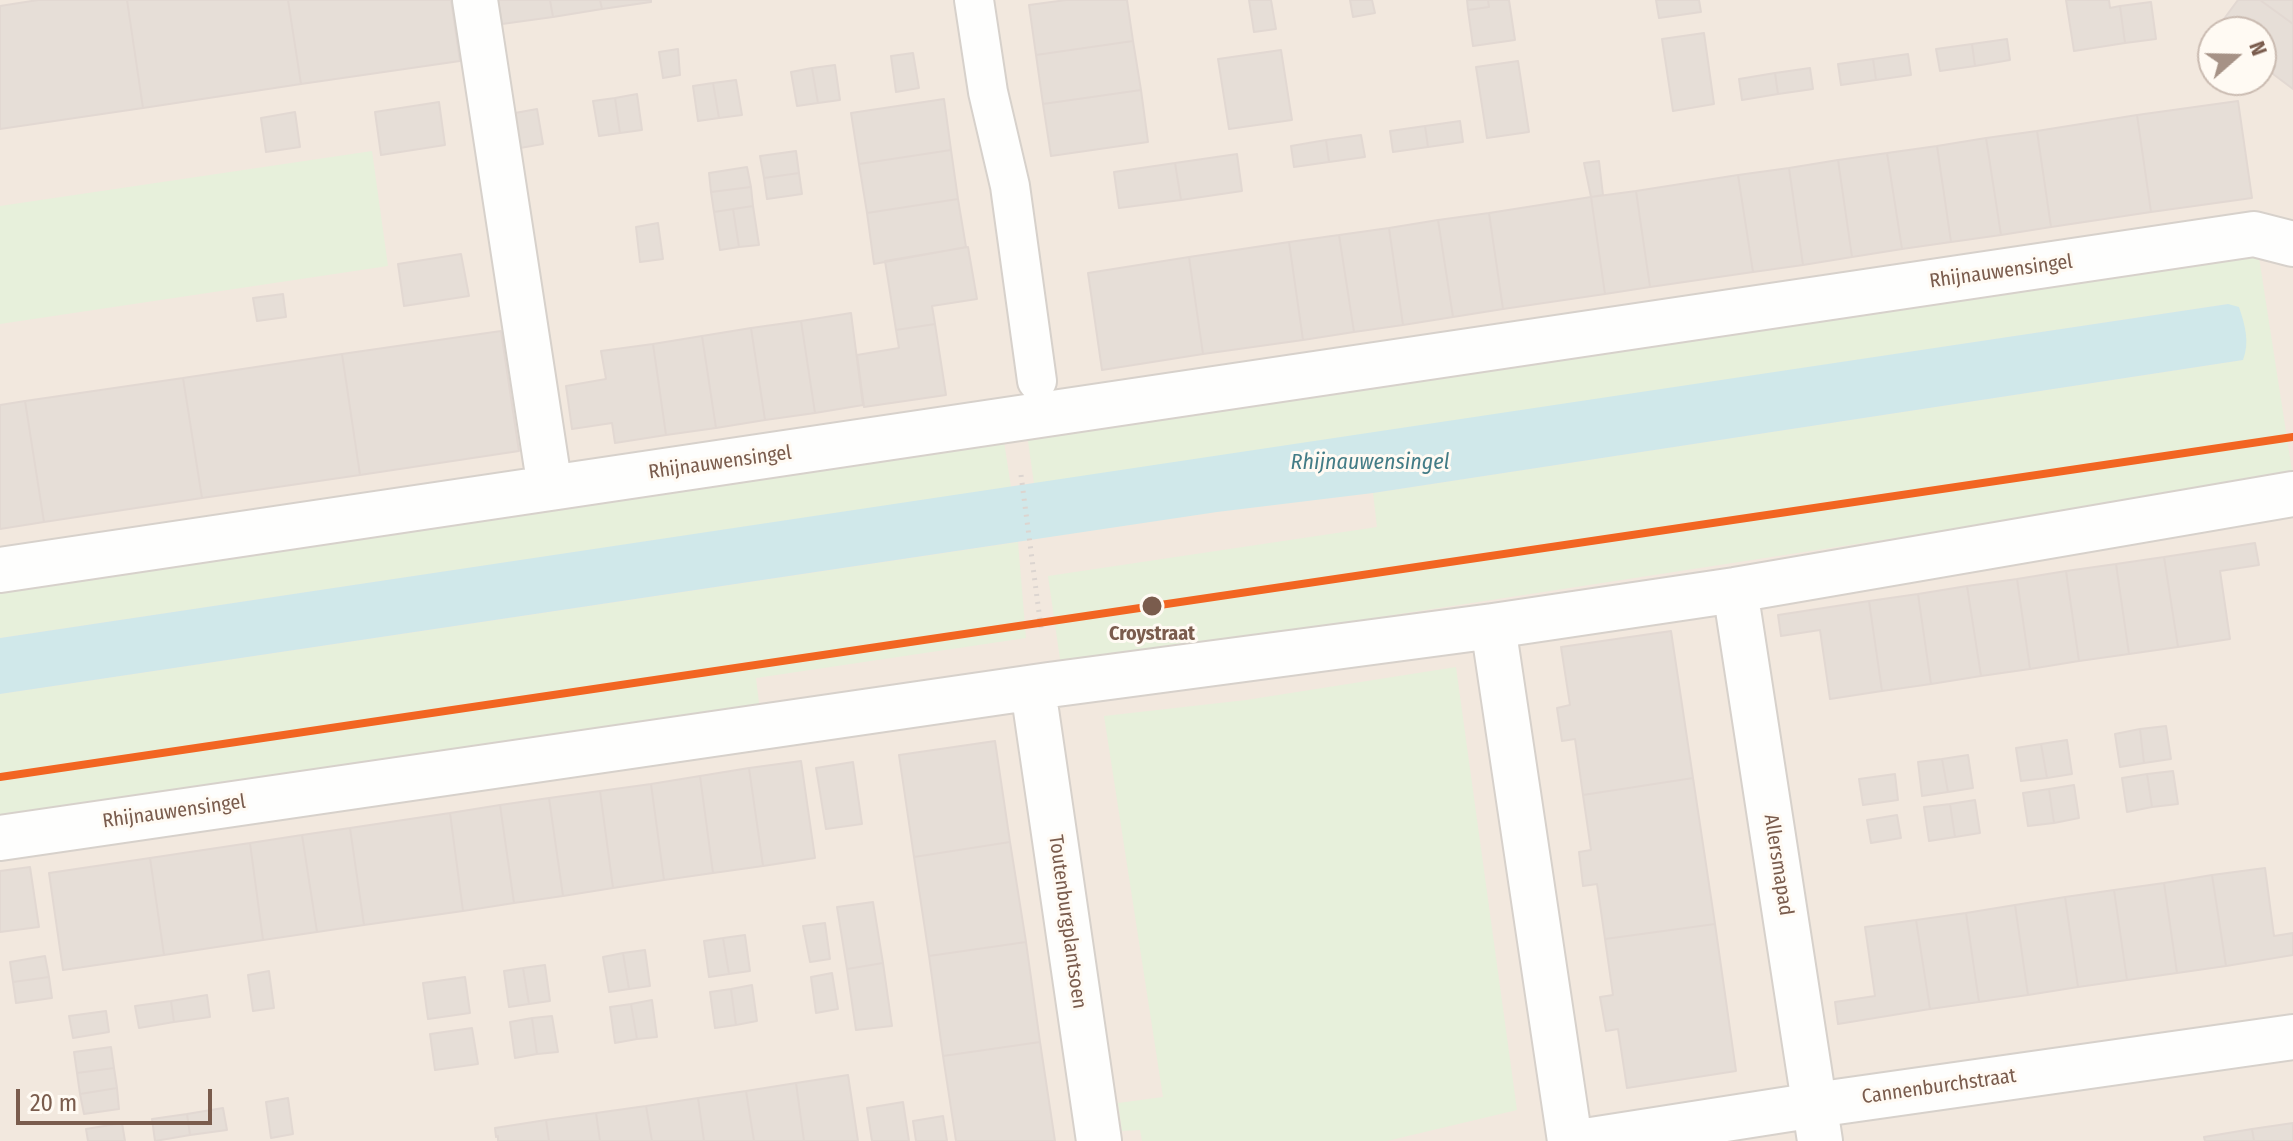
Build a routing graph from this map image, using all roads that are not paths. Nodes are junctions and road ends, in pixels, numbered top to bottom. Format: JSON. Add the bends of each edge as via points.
{"nodes":[{"id":1,"x":475,"y":0,"type":"edge"},
{"id":2,"x":974,"y":0,"type":"edge"},
{"id":3,"x":2293,"y":244,"type":"edge"},
{"id":4,"x":1037,"y":381,"type":"dead end"},
{"id":5,"x":550,"y":488,"type":"junction"},
{"id":6,"x":2293,"y":494,"type":"edge"},
{"id":7,"x":0,"y":570,"type":"edge"},
{"id":8,"x":1735,"y":590,"type":"junction"},
{"id":9,"x":1493,"y":626,"type":"junction"},
{"id":10,"x":1035,"y":703,"type":"dead end"},
{"id":11,"x":0,"y":838,"type":"edge"},
{"id":12,"x":2293,"y":1037,"type":"edge"},
{"id":13,"x":1818,"y":1123,"type":"edge"},
{"id":14,"x":1099,"y":1141,"type":"edge"},
{"id":15,"x":1570,"y":1141,"type":"edge"},
{"id":16,"x":1585,"y":1141,"type":"edge"}],
"edges":[{"from":1,"to":5,"type":"street"},
{"from":2,"to":4,"type":"lane","via":[[1010,186]]},
{"from":3,"to":5,"type":"street","name":"Rhijnauwensingel","via":[[2254,234]]},
{"from":5,"to":7,"type":"street","name":"Rhijnauwensingel"},
{"from":6,"to":8,"type":"street","name":"Rhijnauwensingel"},
{"from":8,"to":9,"type":"street","name":"Rhijnauwensingel"},
{"from":8,"to":13,"type":"street","name":"Allersmapad"},
{"from":9,"to":11,"type":"street","name":"Rhijnauwensingel","via":[[1049,685]]},
{"from":9,"to":15,"type":"street"},
{"from":10,"to":14,"type":"street","name":"Toutenburgplantsoen"},
{"from":12,"to":13,"type":"street","name":"Cannenburchstraat"},
{"from":13,"to":16,"type":"street","name":"Cannenburchstraat"}]}
